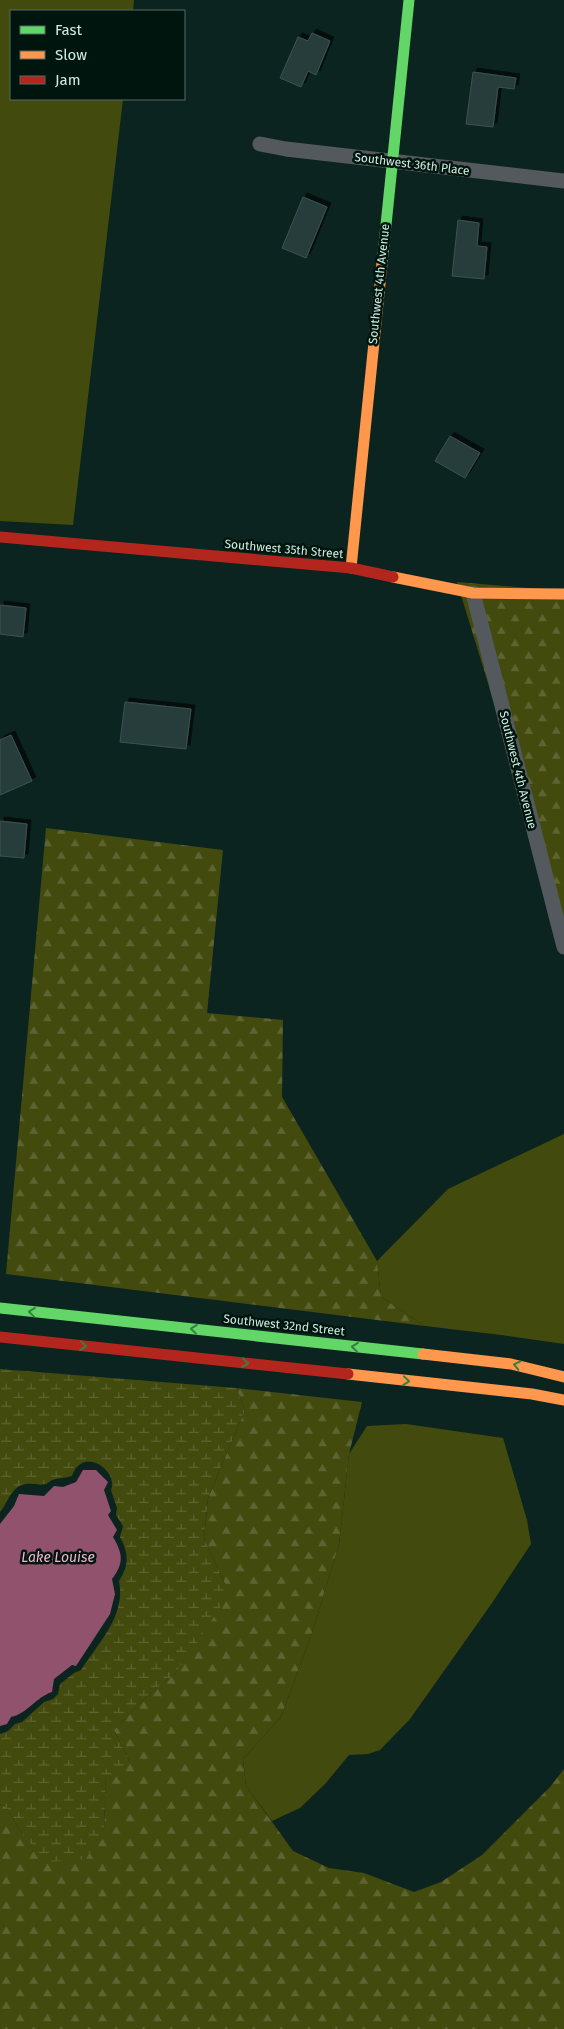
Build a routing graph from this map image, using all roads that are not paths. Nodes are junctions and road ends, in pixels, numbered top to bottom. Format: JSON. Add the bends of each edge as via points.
{"nodes":[{"id":1,"x":409,"y":0,"type":"edge"},
{"id":2,"x":260,"y":144,"type":"dead end"},
{"id":3,"x":391,"y":162,"type":"junction"},
{"id":4,"x":564,"y":181,"type":"edge"},
{"id":5,"x":0,"y":537,"type":"edge"},
{"id":6,"x":351,"y":568,"type":"junction"},
{"id":7,"x":472,"y":593,"type":"junction"},
{"id":8,"x":564,"y":594,"type":"edge"},
{"id":9,"x":564,"y":947,"type":"edge"},
{"id":10,"x":0,"y":1308,"type":"edge"},
{"id":11,"x":0,"y":1337,"type":"edge"},
{"id":12,"x":564,"y":1377,"type":"edge"},
{"id":13,"x":564,"y":1400,"type":"edge"}],
"edges":[{"from":1,"to":3,"type":"street","name":"Southwest 4th Avenue"},
{"from":2,"to":3,"type":"street","name":"Southwest 36th Place"},
{"from":3,"to":4,"type":"street","name":"Southwest 36th Place"},
{"from":3,"to":6,"type":"street","name":"Southwest 4th Avenue"},
{"from":5,"to":6,"type":"street","name":"Southwest 35th Street"},
{"from":6,"to":7,"type":"street","name":"Southwest 35th Street"},
{"from":7,"to":8,"type":"street","name":"Southwest 35th Street"},
{"from":7,"to":9,"type":"street","name":"Southwest 4th Avenue"},
{"from":12,"to":10,"type":"street","name":"Southwest 32nd Street","one_way":true,"via":[[510,1364]]},
{"from":11,"to":13,"type":"street","one_way":true}]}
